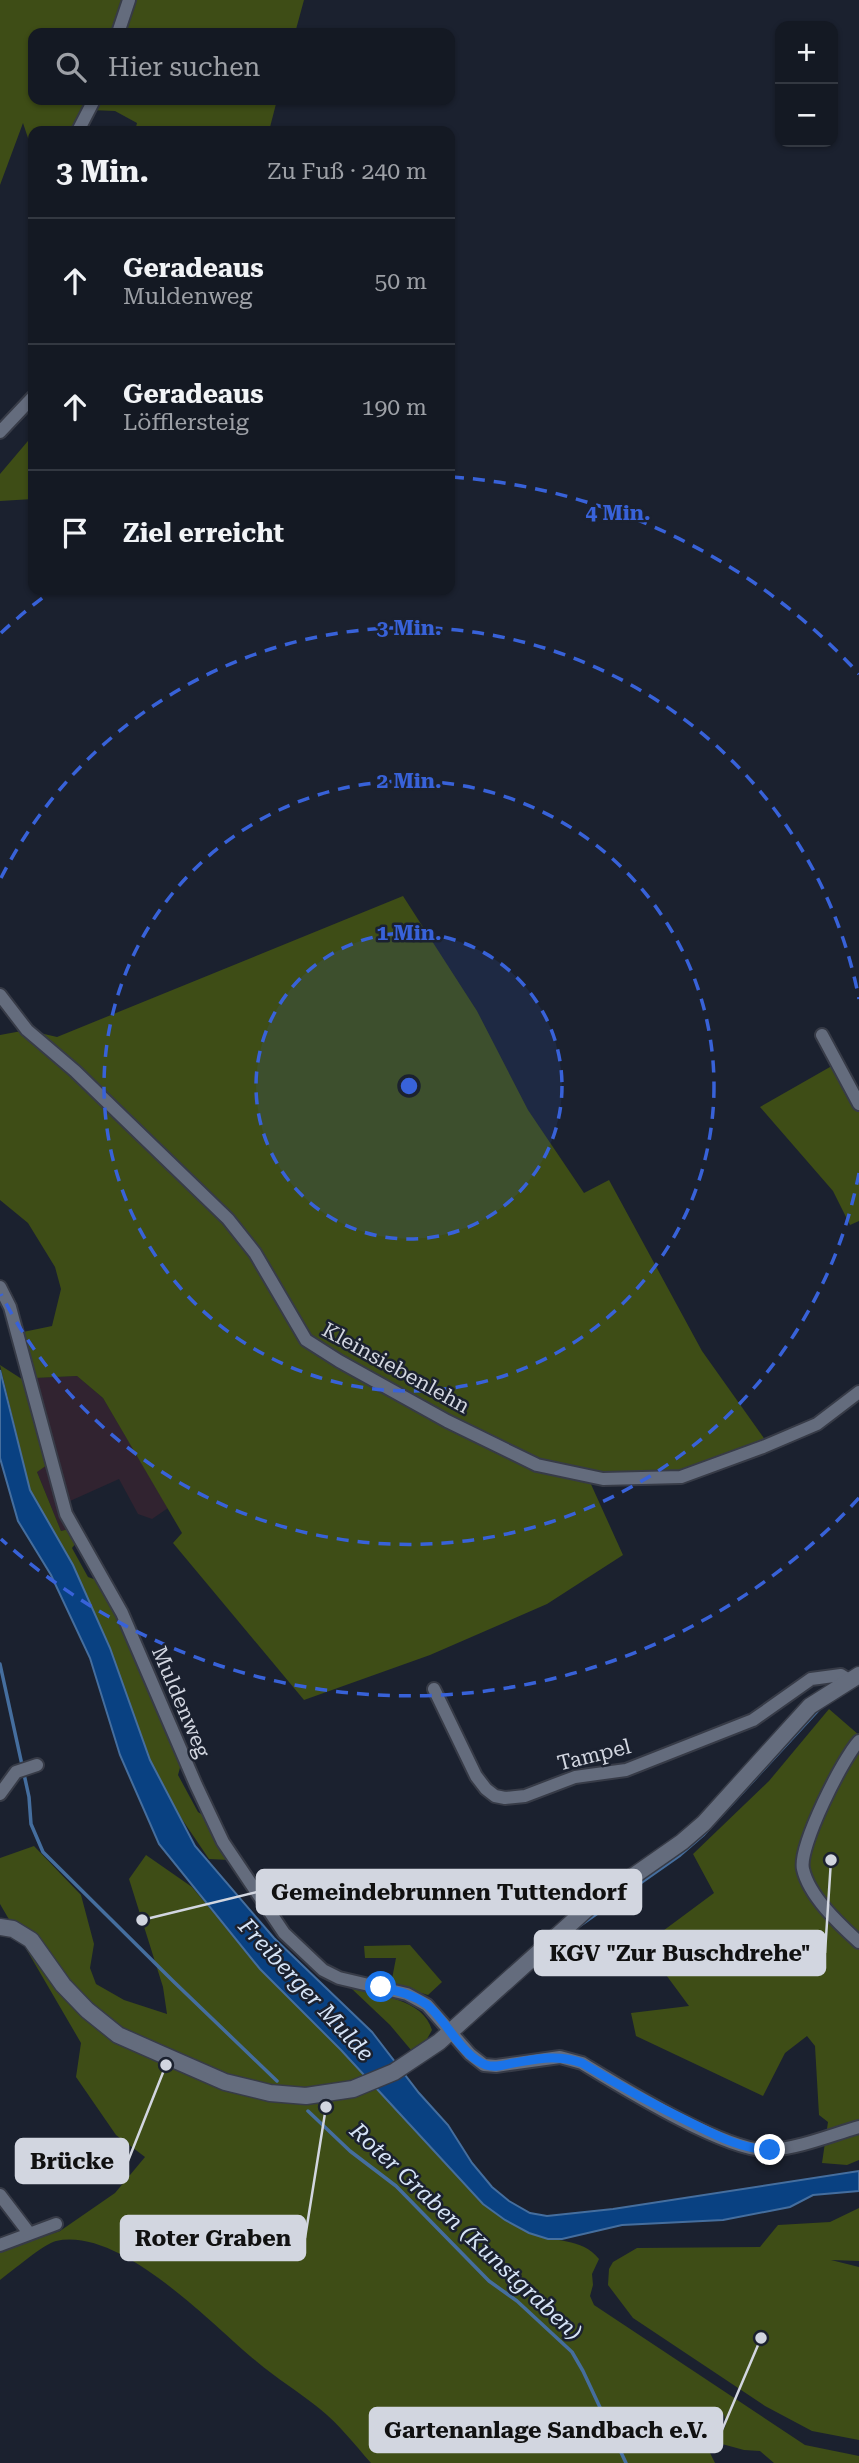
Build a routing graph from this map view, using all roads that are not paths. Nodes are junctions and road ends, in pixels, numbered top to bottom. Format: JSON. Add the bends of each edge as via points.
{"nodes":[{"id":1,"x":129,"y":0,"type":"edge"},
{"id":2,"x":120,"y":28,"type":"edge"},
{"id":3,"x":91,"y":105,"type":"edge"},
{"id":4,"x":81,"y":126,"type":"edge"},
{"id":5,"x":28,"y":402,"type":"edge"},
{"id":6,"x":0,"y":432,"type":"edge"},
{"id":7,"x":0,"y":995,"type":"edge"},
{"id":8,"x":822,"y":1035,"type":"dead end"},
{"id":9,"x":859,"y":1104,"type":"edge"},
{"id":10,"x":0,"y":1287,"type":"edge"},
{"id":11,"x":859,"y":1392,"type":"edge"},
{"id":12,"x":854,"y":1678,"type":"edge"},
{"id":13,"x":434,"y":1689,"type":"dead end"},
{"id":14,"x":859,"y":1741,"type":"edge"},
{"id":15,"x":30,"y":1767,"type":"dead end"},
{"id":16,"x":0,"y":1794,"type":"edge"},
{"id":17,"x":0,"y":1927,"type":"edge"},
{"id":18,"x":859,"y":1942,"type":"edge"},
{"id":19,"x":445,"y":2037,"type":"junction"},
{"id":20,"x":859,"y":2127,"type":"edge"},
{"id":21,"x":0,"y":2195,"type":"edge"},
{"id":22,"x":56,"y":2224,"type":"dead end"},
{"id":23,"x":29,"y":2233,"type":"junction"},
{"id":24,"x":0,"y":2245,"type":"edge"}],
"edges":[{"from":1,"to":2,"type":"street"},
{"from":3,"to":4,"type":"street"},
{"from":5,"to":6,"type":"street"},
{"from":7,"to":11,"type":"street","name":"Kleinsiebenlehn","via":[[27,1030],[228,1219],[255,1253],[306,1340],[435,1414],[537,1465],[603,1479],[681,1477],[817,1424]]},
{"from":8,"to":9,"type":"street"},
{"from":10,"to":19,"type":"street","name":"Muldenweg","via":[[10,1307],[66,1514],[122,1613],[223,1842],[284,1933],[323,1970],[407,1994],[427,2005]]},
{"from":12,"to":13,"type":"street","name":"Tampel","via":[[811,1679],[753,1720],[665,1755],[626,1770],[575,1777],[525,1796],[505,1798],[486,1789],[477,1776]]},
{"from":12,"to":19,"type":"street","via":[[810,1706],[704,1823],[589,1906]]},
{"from":14,"to":18,"type":"street","via":[[839,1769],[804,1851],[803,1868],[831,1917]]},
{"from":15,"to":16,"type":"street","via":[[16,1772]]},
{"from":17,"to":19,"type":"street","via":[[31,1940],[63,1985],[118,2035],[225,2082],[270,2093],[318,2095],[354,2089],[411,2062]]},
{"from":19,"to":20,"type":"street","name":"Muldenweg","via":[[484,2065],[560,2057],[582,2063],[643,2099],[754,2150],[782,2148]]},
{"from":21,"to":23,"type":"street"},
{"from":22,"to":23,"type":"street"},
{"from":23,"to":24,"type":"street"}]}
